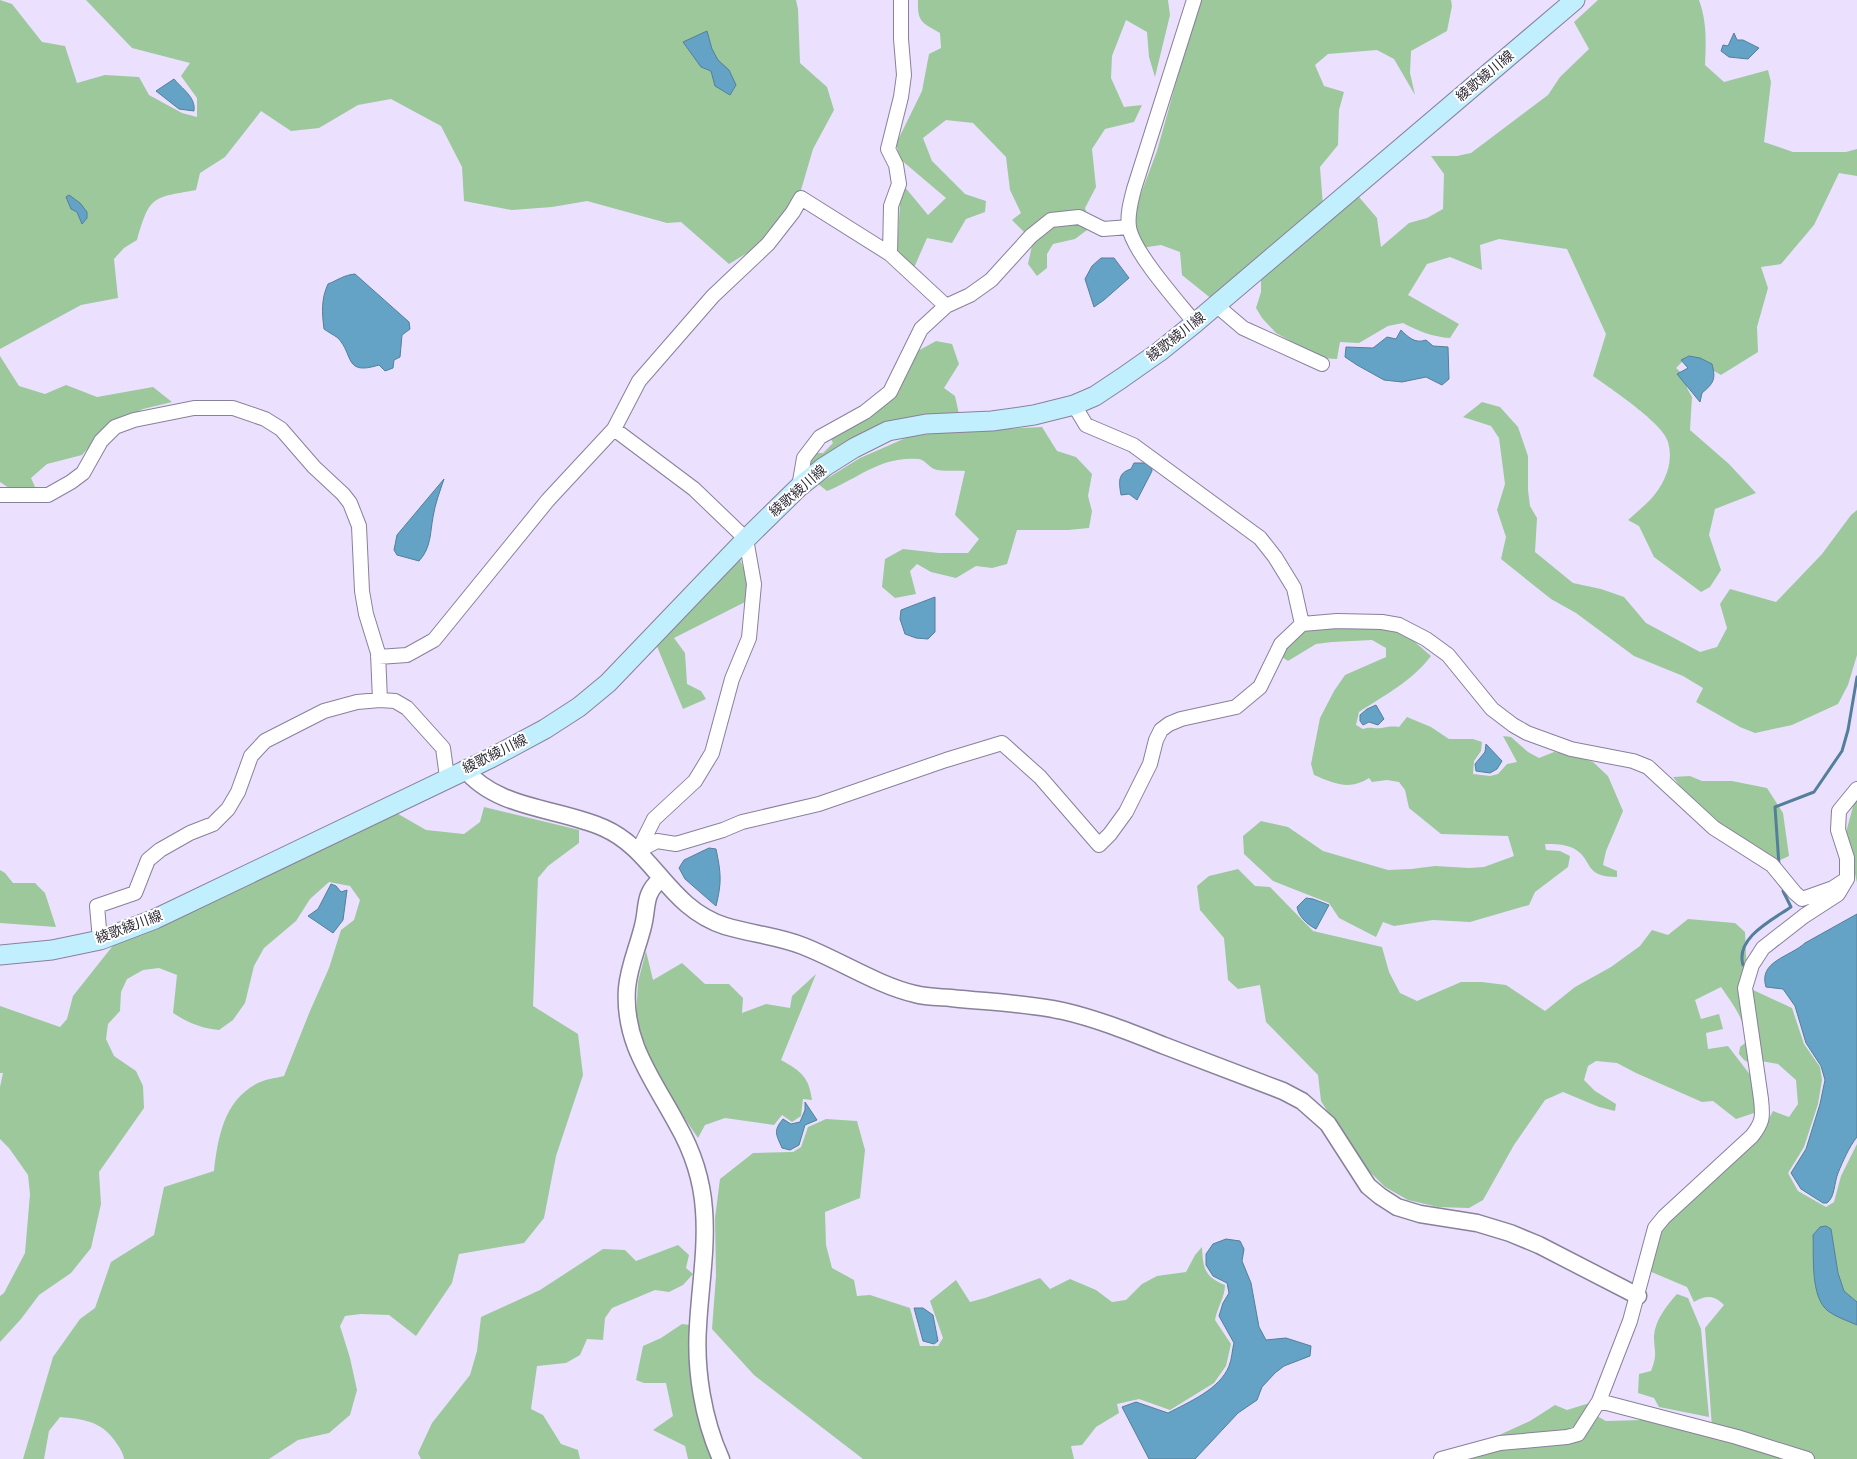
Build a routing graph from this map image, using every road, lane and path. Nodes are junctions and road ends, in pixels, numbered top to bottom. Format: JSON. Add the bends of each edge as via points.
{"nodes":[{"id":1,"x":901,"y":0,"type":"edge"},
{"id":2,"x":1194,"y":0,"type":"edge"},
{"id":3,"x":1575,"y":0,"type":"edge"},
{"id":4,"x":1129,"y":227,"type":"junction"},
{"id":5,"x":890,"y":254,"type":"junction"},
{"id":6,"x":1216,"y":305,"type":"junction"},
{"id":7,"x":946,"y":306,"type":"junction"},
{"id":8,"x":1195,"y":323,"type":"junction"},
{"id":9,"x":1322,"y":364,"type":"dead end"},
{"id":10,"x":1074,"y":405,"type":"junction"},
{"id":11,"x":614,"y":429,"type":"junction"},
{"id":12,"x":799,"y":487,"type":"junction"},
{"id":13,"x":0,"y":496,"type":"edge"},
{"id":14,"x":746,"y":539,"type":"junction"},
{"id":15,"x":1302,"y":624,"type":"junction"},
{"id":16,"x":378,"y":657,"type":"junction"},
{"id":17,"x":380,"y":700,"type":"junction"},
{"id":18,"x":465,"y":769,"type":"junction"},
{"id":19,"x":447,"y":777,"type":"junction"},
{"id":20,"x":1857,"y":789,"type":"edge"},
{"id":21,"x":638,"y":851,"type":"junction"},
{"id":22,"x":661,"y":878,"type":"junction"},
{"id":23,"x":1847,"y":879,"type":"junction"},
{"id":24,"x":100,"y":940,"type":"junction"},
{"id":25,"x":0,"y":955,"type":"edge"},
{"id":26,"x":1638,"y":1296,"type":"junction"},
{"id":27,"x":1599,"y":1401,"type":"junction"},
{"id":28,"x":721,"y":1459,"type":"edge"},
{"id":29,"x":1441,"y":1459,"type":"edge"},
{"id":30,"x":1807,"y":1459,"type":"edge"}],
"edges":[{"from":1,"to":5,"type":"street","via":[[904,75],[888,149],[896,165],[899,184],[891,206]]},
{"from":2,"to":4,"type":"street","via":[[1134,189]]},
{"from":3,"to":6,"type":"main road","name":"綾歌綾川線"},
{"from":4,"to":7,"type":"street","via":[[1103,229],[1079,217],[1051,220],[1031,236],[991,280]]},
{"from":4,"to":8,"type":"street","via":[[1142,255]]},
{"from":5,"to":7,"type":"street"},
{"from":5,"to":11,"type":"street","via":[[801,198],[768,244],[713,296],[639,381]]},
{"from":6,"to":8,"type":"main road","name":"綾歌綾川線"},
{"from":6,"to":9,"type":"street","via":[[1244,328]]},
{"from":7,"to":12,"type":"street","via":[[921,329],[890,392],[865,412],[820,437],[804,458]]},
{"from":8,"to":10,"type":"main road","name":"綾歌綾川線","via":[[1129,373],[1095,396]]},
{"from":10,"to":12,"type":"main road","name":"綾歌綾川線","via":[[1034,416],[926,424],[888,432],[854,448]]},
{"from":10,"to":15,"type":"street","via":[[1086,425],[1133,445],[1260,538],[1294,588]]},
{"from":11,"to":14,"type":"street","via":[[694,489]]},
{"from":11,"to":16,"type":"street","via":[[548,500],[434,640],[407,656]]},
{"from":12,"to":14,"type":"main road","name":"綾歌綾川線"},
{"from":13,"to":16,"type":"street","via":[[48,495],[71,482],[83,472],[101,441],[115,427],[134,420],[194,408],[233,408],[265,418],[280,429],[350,503],[359,526],[362,591]]},
{"from":14,"to":18,"type":"main road","name":"綾歌綾川線","via":[[587,701],[545,729]]},
{"from":14,"to":21,"type":"street","via":[[754,584],[749,638],[732,679],[712,753],[695,781],[654,819]]},
{"from":15,"to":21,"type":"street","via":[[1280,644],[1260,687],[1236,707],[1181,719],[1161,730],[1150,764],[1126,812],[1099,844],[1040,777],[1002,743],[819,804],[742,822],[676,844],[656,841]]},
{"from":15,"to":23,"type":"street","via":[[1382,622],[1400,625],[1448,655],[1492,709],[1513,725],[1571,749],[1633,761],[1648,768],[1714,828],[1772,865],[1802,899],[1833,888]]},
{"from":16,"to":17,"type":"street"},
{"from":17,"to":19,"type":"street","via":[[395,701],[407,708],[443,748]]},
{"from":17,"to":24,"type":"street","via":[[324,711],[265,741],[251,756],[228,809],[213,824],[190,833],[148,860],[135,893],[97,906]]},
{"from":18,"to":19,"type":"main road","name":"綾歌綾川線"},
{"from":18,"to":21,"type":"street","via":[[490,791],[603,827]]},
{"from":19,"to":24,"type":"main road","name":"綾歌綾川線","via":[[155,919]]},
{"from":20,"to":23,"type":"street","via":[[1840,811],[1838,830],[1847,858]]},
{"from":21,"to":22,"type":"street"},
{"from":22,"to":26,"type":"street","via":[[695,912],[724,925],[802,946],[894,988],[916,995],[1065,1012],[1120,1028],[1283,1092],[1302,1101],[1328,1124],[1368,1186],[1397,1207],[1510,1233]]},
{"from":22,"to":28,"type":"street","via":[[651,889],[644,911],[644,925],[629,973],[627,1003],[639,1057],[678,1125],[691,1153],[701,1188],[704,1240],[698,1358],[710,1428]]},
{"from":23,"to":26,"type":"street","via":[[1838,894],[1763,948],[1752,965],[1745,988],[1763,1116],[1760,1126],[1656,1228]]},
{"from":24,"to":25,"type":"main road","name":"綾歌綾川線","via":[[52,950]]},
{"from":26,"to":27,"type":"street"},
{"from":27,"to":29,"type":"street","via":[[1578,1434],[1500,1443]]},
{"from":27,"to":30,"type":"street"}]}
